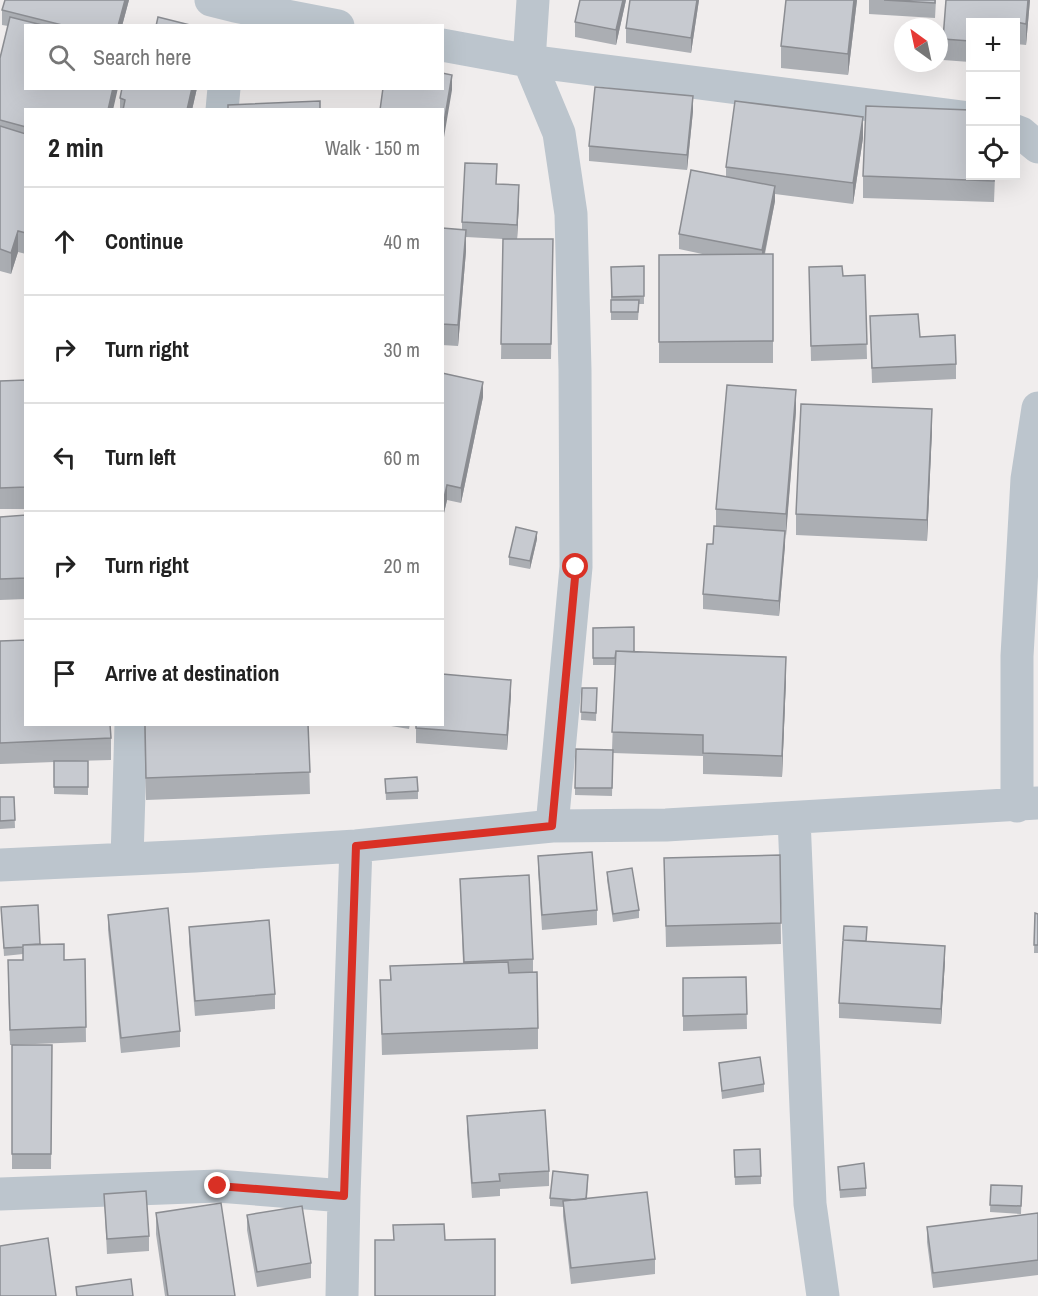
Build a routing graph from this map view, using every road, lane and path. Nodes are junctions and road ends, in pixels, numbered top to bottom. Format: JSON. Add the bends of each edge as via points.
{"nodes":[{"id":1,"x":533,"y":0,"type":"edge"},
{"id":2,"x":226,"y":11,"type":"edge"},
{"id":3,"x":323,"y":24,"type":"edge"},
{"id":4,"x":444,"y":45,"type":"edge"},
{"id":5,"x":529,"y":61,"type":"junction"},
{"id":6,"x":224,"y":90,"type":"edge"},
{"id":7,"x":222,"y":108,"type":"edge"},
{"id":8,"x":966,"y":117,"type":"edge"},
{"id":9,"x":1020,"y":133,"type":"edge"},
{"id":10,"x":1038,"y":147,"type":"edge"},
{"id":11,"x":1038,"y":408,"type":"edge"},
{"id":12,"x":131,"y":726,"type":"edge"},
{"id":13,"x":1027,"y":804,"type":"edge"},
{"id":14,"x":794,"y":818,"type":"junction"},
{"id":15,"x":552,"y":826,"type":"junction"},
{"id":16,"x":356,"y":846,"type":"junction"},
{"id":17,"x":127,"y":859,"type":"junction"},
{"id":18,"x":0,"y":864,"type":"edge"},
{"id":19,"x":0,"y":1194,"type":"edge"},
{"id":20,"x":344,"y":1196,"type":"junction"},
{"id":21,"x":342,"y":1296,"type":"edge"},
{"id":22,"x":823,"y":1296,"type":"edge"}],
"edges":[{"from":1,"to":5,"type":"street"},
{"from":2,"to":3,"type":"street"},
{"from":4,"to":5,"type":"street"},
{"from":5,"to":8,"type":"street"},
{"from":5,"to":15,"type":"street","via":[[559,133],[571,214],[576,567]]},
{"from":6,"to":7,"type":"street"},
{"from":9,"to":10,"type":"street"},
{"from":11,"to":13,"type":"street","via":[[1027,479],[1017,656]]},
{"from":12,"to":17,"type":"street"},
{"from":13,"to":14,"type":"street"},
{"from":14,"to":15,"type":"street"},
{"from":14,"to":22,"type":"street","via":[[810,1204]]},
{"from":15,"to":16,"type":"street"},
{"from":16,"to":17,"type":"street"},
{"from":16,"to":20,"type":"street"},
{"from":17,"to":18,"type":"street"},
{"from":19,"to":20,"type":"street","via":[[218,1186]]},
{"from":20,"to":21,"type":"street"}]}
